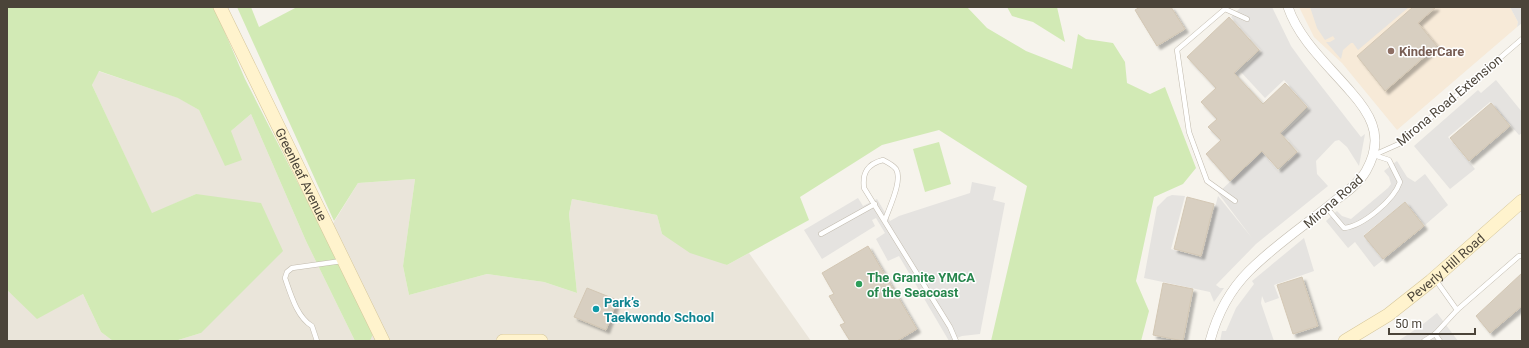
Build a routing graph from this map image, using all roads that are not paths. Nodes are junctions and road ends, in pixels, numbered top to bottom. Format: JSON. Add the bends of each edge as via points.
{"nodes":[{"id":1,"x":220,"y":7,"type":"edge"},
{"id":2,"x":1288,"y":7,"type":"edge"},
{"id":3,"x":1247,"y":19,"type":"dead end"},
{"id":4,"x":1522,"y":39,"type":"edge"},
{"id":5,"x":1374,"y":155,"type":"junction"},
{"id":6,"x":1235,"y":201,"type":"dead end"},
{"id":7,"x":1522,"y":201,"type":"edge"},
{"id":8,"x":875,"y":204,"type":"junction"},
{"id":9,"x":1327,"y":208,"type":"junction"},
{"id":10,"x":885,"y":220,"type":"junction"},
{"id":11,"x":820,"y":234,"type":"dead end"},
{"id":12,"x":1522,"y":256,"type":"edge"},
{"id":13,"x":344,"y":261,"type":"junction"},
{"id":14,"x":1434,"y":278,"type":"junction"},
{"id":15,"x":1457,"y":310,"type":"junction"},
{"id":16,"x":1435,"y":334,"type":"junction"},
{"id":17,"x":317,"y":341,"type":"edge"},
{"id":18,"x":383,"y":341,"type":"edge"},
{"id":19,"x":503,"y":341,"type":"edge"},
{"id":20,"x":541,"y":341,"type":"edge"},
{"id":21,"x":956,"y":341,"type":"edge"},
{"id":22,"x":1210,"y":341,"type":"edge"},
{"id":23,"x":1345,"y":341,"type":"edge"},
{"id":24,"x":1424,"y":341,"type":"edge"},
{"id":25,"x":1440,"y":341,"type":"edge"}],
"edges":[{"from":1,"to":13,"type":"street","name":"Greenleaf Avenue"},
{"from":2,"to":5,"type":"street","name":"Mirona Road","via":[[1306,39],[1366,112],[1372,124],[1375,140]]},
{"from":3,"to":6,"type":"lane","via":[[1225,9],[1177,50],[1189,132],[1207,181]]},
{"from":4,"to":5,"type":"lane","name":"Mirona Road Extension","via":[[1401,143]]},
{"from":5,"to":9,"type":"street","name":"Mirona Road","via":[[1366,172]]},
{"from":5,"to":9,"type":"lane","via":[[1389,160],[1400,182],[1397,190],[1377,211],[1354,227],[1344,228]]},
{"from":7,"to":14,"type":"street","name":"Peverly Hill Road"},
{"from":8,"to":10,"type":"lane"},
{"from":8,"to":10,"type":"lane","via":[[864,188],[863,180],[866,170],[873,163],[883,160],[895,168],[899,175]]},
{"from":8,"to":11,"type":"lane"},
{"from":9,"to":22,"type":"street","name":"Mirona Road","via":[[1248,272],[1225,302]]},
{"from":10,"to":21,"type":"lane"},
{"from":12,"to":15,"type":"lane"},
{"from":13,"to":17,"type":"lane","via":[[292,268],[287,272],[285,278],[297,308],[306,322],[312,326]]},
{"from":13,"to":18,"type":"street","name":"Greenleaf Avenue"},
{"from":14,"to":15,"type":"lane"},
{"from":14,"to":23,"type":"street","name":"Peverly Hill Road","via":[[1388,315]]},
{"from":15,"to":16,"type":"lane"},
{"from":16,"to":24,"type":"lane"},
{"from":16,"to":25,"type":"lane"},
{"from":19,"to":20,"type":"street"}]}
